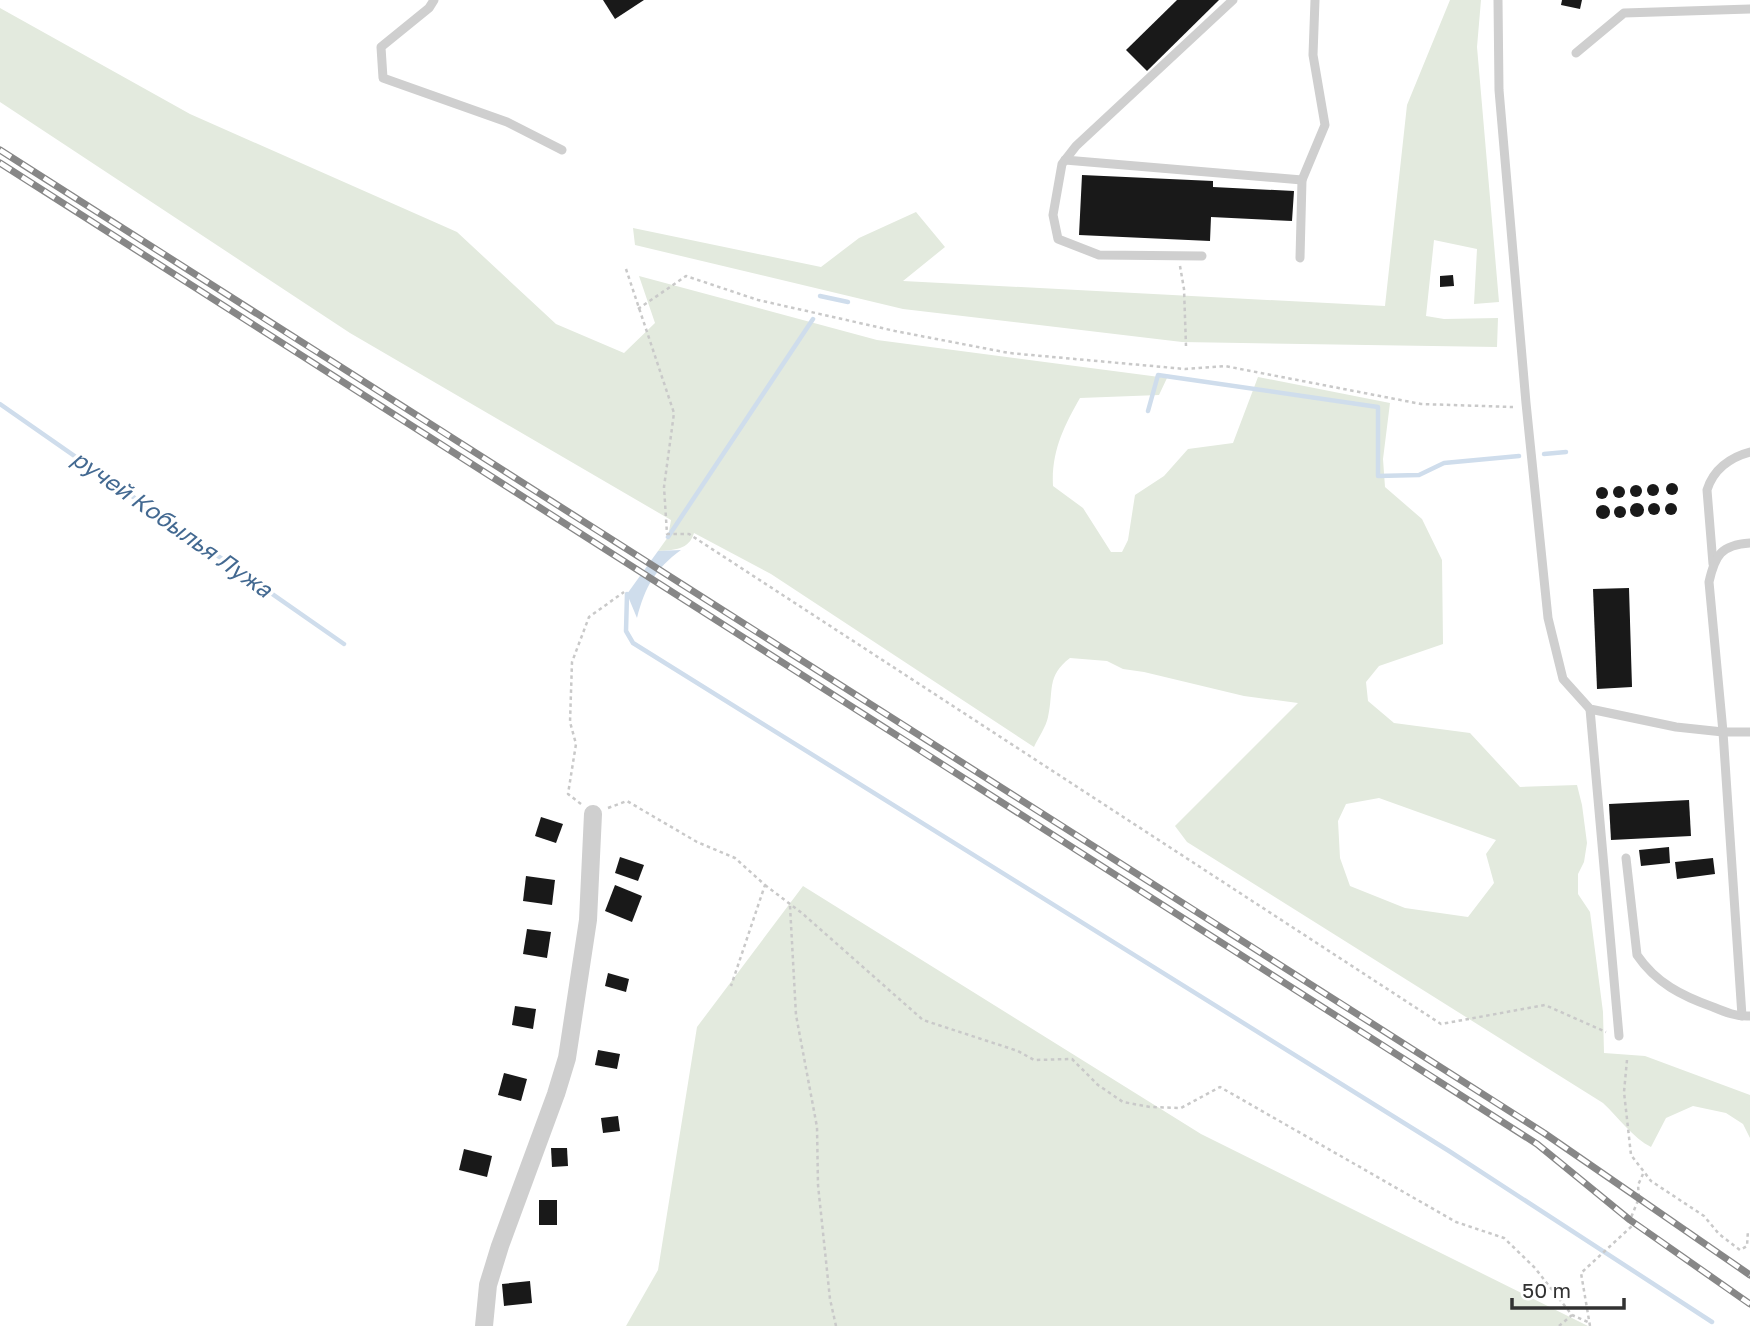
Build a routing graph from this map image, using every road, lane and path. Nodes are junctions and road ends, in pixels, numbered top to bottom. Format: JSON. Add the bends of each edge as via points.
{"nodes":[{"id":1,"x":433,"y":0,"type":"edge"},
{"id":2,"x":1233,"y":0,"type":"edge"},
{"id":3,"x":1315,"y":0,"type":"edge"},
{"id":4,"x":1498,"y":0,"type":"edge"},
{"id":5,"x":1750,"y":9,"type":"edge"},
{"id":6,"x":1576,"y":53,"type":"dead end"},
{"id":7,"x":562,"y":150,"type":"dead end"},
{"id":8,"x":1065,"y":160,"type":"junction"},
{"id":9,"x":1302,"y":180,"type":"junction"},
{"id":10,"x":1179,"y":256,"type":"junction"},
{"id":11,"x":1202,"y":256,"type":"dead end"},
{"id":12,"x":1300,"y":258,"type":"dead end"},
{"id":13,"x":626,"y":269,"type":"dead end"},
{"id":14,"x":638,"y":309,"type":"junction"},
{"id":15,"x":1186,"y":346,"type":"dead end"},
{"id":16,"x":1526,"y":408,"type":"junction"},
{"id":17,"x":1750,"y":452,"type":"edge"},
{"id":18,"x":1750,"y":543,"type":"edge"},
{"id":19,"x":1713,"y":565,"type":"junction"},
{"id":20,"x":624,"y":592,"type":"dead end"},
{"id":21,"x":1590,"y":709,"type":"junction"},
{"id":22,"x":1723,"y":732,"type":"junction"},
{"id":23,"x":1750,"y":732,"type":"edge"},
{"id":24,"x":593,"y":814,"type":"junction"},
{"id":25,"x":1626,"y":858,"type":"dead end"},
{"id":26,"x":765,"y":885,"type":"junction"},
{"id":27,"x":790,"y":904,"type":"junction"},
{"id":28,"x":731,"y":986,"type":"dead end"},
{"id":29,"x":1746,"y":1016,"type":"edge"},
{"id":30,"x":1619,"y":1037,"type":"joint"},
{"id":31,"x":1627,"y":1060,"type":"dead end"},
{"id":32,"x":1644,"y":1172,"type":"junction"},
{"id":33,"x":1748,"y":1230,"type":"dead end"},
{"id":34,"x":1573,"y":1315,"type":"junction"},
{"id":35,"x":1590,"y":1324,"type":"edge"},
{"id":36,"x":484,"y":1326,"type":"edge"},
{"id":37,"x":836,"y":1326,"type":"edge"},
{"id":38,"x":1559,"y":1326,"type":"edge"}],
"edges":[{"from":1,"to":7,"type":"lane","via":[[381,47],[383,78],[506,122]]},
{"from":2,"to":8,"type":"lane"},
{"from":3,"to":9,"type":"lane","via":[[1313,55],[1325,125]]},
{"from":4,"to":16,"type":"lane","via":[[1499,90]]},
{"from":5,"to":6,"type":"lane","via":[[1623,13]]},
{"from":8,"to":9,"type":"lane"},
{"from":8,"to":10,"type":"lane","via":[[1053,215],[1058,239],[1099,255]]},
{"from":9,"to":12,"type":"lane"},
{"from":10,"to":11,"type":"lane"},
{"from":10,"to":15,"type":"path"},
{"from":13,"to":14,"type":"path"},
{"from":14,"to":16,"type":"path","via":[[687,276],[758,300],[1009,354],[1185,369],[1225,366],[1421,404]]},
{"from":14,"to":30,"type":"path","via":[[674,413],[664,487],[667,534],[689,534],[1441,1024],[1545,1005]]},
{"from":16,"to":21,"type":"lane","via":[[1548,618],[1563,679]]},
{"from":17,"to":19,"type":"lane","via":[[1725,463],[1710,478]]},
{"from":18,"to":19,"type":"lane","via":[[1720,552]]},
{"from":19,"to":22,"type":"lane","via":[[1709,582]]},
{"from":20,"to":24,"type":"path","via":[[589,617],[572,662],[570,722],[576,744],[568,794]]},
{"from":21,"to":22,"type":"lane"},
{"from":21,"to":30,"type":"lane"},
{"from":22,"to":23,"type":"lane"},
{"from":22,"to":29,"type":"lane"},
{"from":24,"to":26,"type":"path","via":[[626,802],[736,858]]},
{"from":24,"to":36,"type":"street","via":[[587,920],[567,1058],[500,1246],[488,1285]]},
{"from":25,"to":29,"type":"lane","via":[[1637,955],[1646,968],[1674,992]]},
{"from":26,"to":27,"type":"path"},
{"from":26,"to":28,"type":"path"},
{"from":27,"to":34,"type":"path","via":[[923,1020],[1034,1060],[1072,1059],[1123,1102],[1181,1108],[1220,1087],[1456,1222],[1504,1238]]},
{"from":27,"to":37,"type":"path","via":[[796,1015],[817,1127],[818,1185]]},
{"from":31,"to":32,"type":"path","via":[[1624,1092],[1631,1154]]},
{"from":32,"to":33,"type":"path","via":[[1668,1194],[1704,1216],[1740,1250],[1747,1246]]},
{"from":32,"to":35,"type":"path","via":[[1632,1226],[1581,1273]]},
{"from":34,"to":35,"type":"path"},
{"from":34,"to":38,"type":"path"}]}
